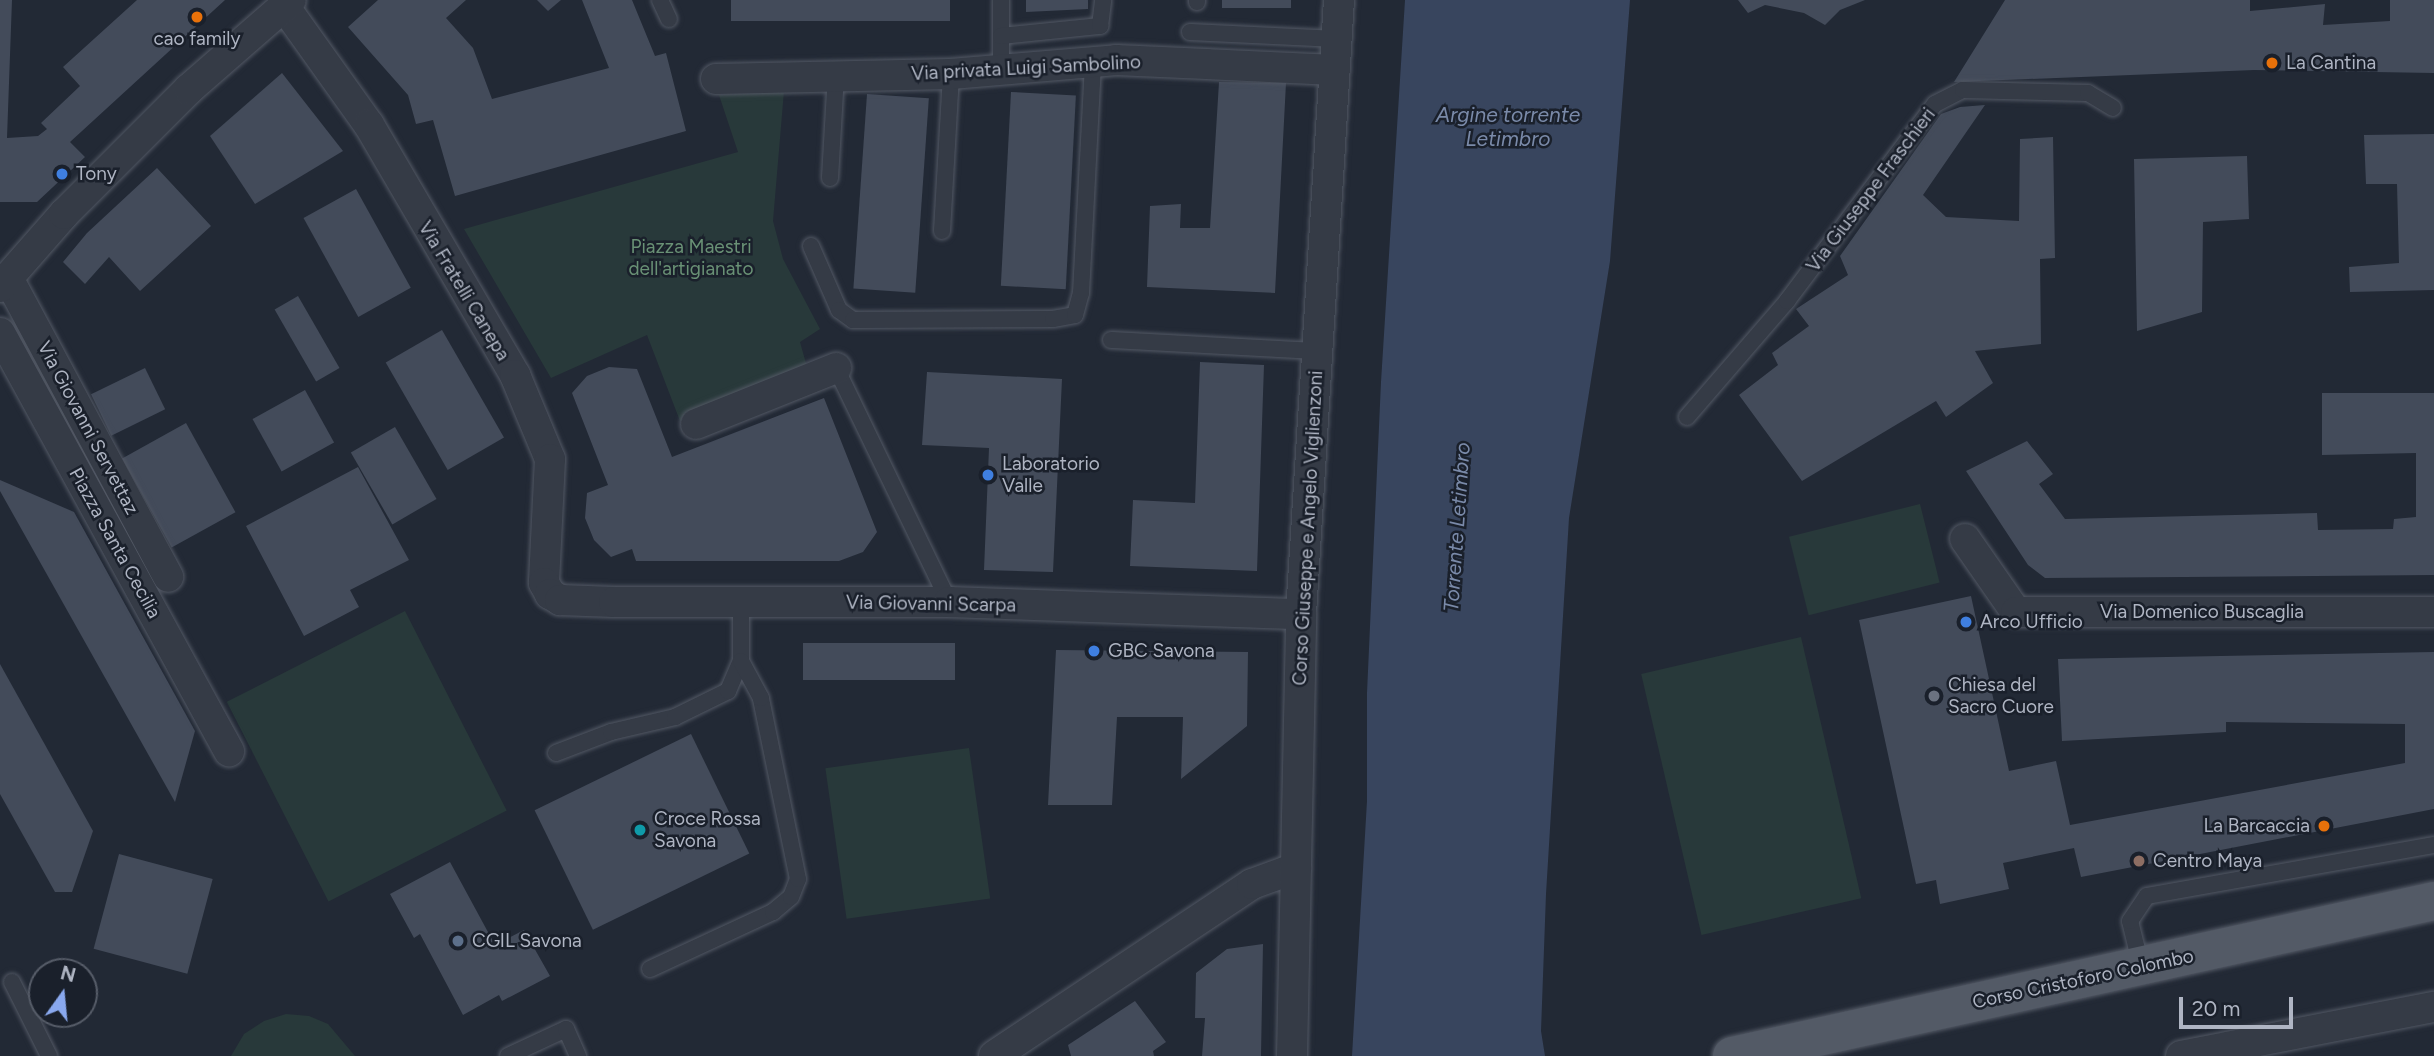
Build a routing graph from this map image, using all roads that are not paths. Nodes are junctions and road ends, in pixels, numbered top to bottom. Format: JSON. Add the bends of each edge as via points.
{"nodes":[{"id":1,"x":660,"y":0,"type":"edge"},
{"id":2,"x":1001,"y":0,"type":"edge"},
{"id":3,"x":1103,"y":0,"type":"edge"},
{"id":4,"x":1339,"y":0,"type":"edge"},
{"id":5,"x":287,"y":3,"type":"edge"},
{"id":6,"x":669,"y":19,"type":"dead end"},
{"id":7,"x":1190,"y":32,"type":"dead end"},
{"id":8,"x":1001,"y":36,"type":"junction"},
{"id":9,"x":1337,"y":39,"type":"junction"},
{"id":10,"x":1093,"y":64,"type":"junction"},
{"id":11,"x":1001,"y":69,"type":"junction"},
{"id":12,"x":1335,"y":71,"type":"junction"},
{"id":13,"x":951,"y":74,"type":"junction"},
{"id":14,"x":836,"y":75,"type":"junction"},
{"id":15,"x":716,"y":79,"type":"dead end"},
{"id":16,"x":2113,"y":108,"type":"dead end"},
{"id":17,"x":830,"y":178,"type":"dead end"},
{"id":18,"x":942,"y":231,"type":"dead end"},
{"id":19,"x":811,"y":246,"type":"dead end"},
{"id":20,"x":4,"y":283,"type":"edge"},
{"id":21,"x":0,"y":333,"type":"edge"},
{"id":22,"x":1111,"y":340,"type":"dead end"},
{"id":23,"x":1317,"y":351,"type":"junction"},
{"id":24,"x":836,"y":368,"type":"joint"},
{"id":25,"x":1687,"y":417,"type":"dead end"},
{"id":26,"x":696,"y":424,"type":"dead end"},
{"id":27,"x":1965,"y":539,"type":"dead end"},
{"id":28,"x":168,"y":577,"type":"dead end"},
{"id":29,"x":560,"y":600,"type":"joint"},
{"id":30,"x":949,"y":602,"type":"junction"},
{"id":31,"x":741,"y":603,"type":"junction"},
{"id":32,"x":2434,"y":612,"type":"edge"},
{"id":33,"x":1301,"y":614,"type":"junction"},
{"id":34,"x":741,"y":661,"type":"junction"},
{"id":35,"x":229,"y":752,"type":"dead end"},
{"id":36,"x":556,"y":753,"type":"dead end"},
{"id":37,"x":2434,"y":845,"type":"edge"},
{"id":38,"x":1296,"y":868,"type":"junction"},
{"id":39,"x":2434,"y":901,"type":"edge"},
{"id":40,"x":2141,"y":966,"type":"junction"},
{"id":41,"x":650,"y":969,"type":"dead end"},
{"id":42,"x":12,"y":982,"type":"dead end"},
{"id":43,"x":2433,"y":1014,"type":"edge"},
{"id":44,"x":1011,"y":1051,"type":"edge"},
{"id":45,"x":49,"y":1056,"type":"edge"},
{"id":46,"x":508,"y":1056,"type":"edge"},
{"id":47,"x":578,"y":1056,"type":"edge"},
{"id":48,"x":1292,"y":1056,"type":"edge"},
{"id":49,"x":1732,"y":1056,"type":"edge"},
{"id":50,"x":2181,"y":1056,"type":"edge"}],
"edges":[{"from":1,"to":6,"type":"lane"},
{"from":2,"to":8,"type":"lane"},
{"from":3,"to":8,"type":"lane","via":[[1100,26]]},
{"from":4,"to":9,"type":"street","name":"Corso Giuseppe e Angelo Viglienzoni"},
{"from":5,"to":20,"type":"street","name":"Via Giovanni Servettaz","via":[[189,89],[64,214]]},
{"from":5,"to":29,"type":"street","name":"Via Fratelli Canepa","via":[[369,125],[514,375],[550,460],[544,583]]},
{"from":7,"to":9,"type":"lane"},
{"from":8,"to":11,"type":"lane"},
{"from":9,"to":12,"type":"street","name":"Corso Giuseppe e Angelo Viglienzoni"},
{"from":10,"to":11,"type":"street","name":"Via privata Luigi Sambolino"},
{"from":10,"to":12,"type":"street","name":"Via privata Luigi Sambolino","via":[[1116,60]]},
{"from":10,"to":19,"type":"lane","via":[[1075,315],[1054,319],[853,320],[839,310]]},
{"from":11,"to":13,"type":"street","name":"Via privata Luigi Sambolino"},
{"from":12,"to":23,"type":"street","name":"Corso Giuseppe e Angelo Viglienzoni"},
{"from":13,"to":14,"type":"street","name":"Via privata Luigi Sambolino"},
{"from":13,"to":18,"type":"lane"},
{"from":14,"to":15,"type":"street","name":"Via privata Luigi Sambolino"},
{"from":14,"to":17,"type":"lane"},
{"from":16,"to":25,"type":"lane","name":"Via Giuseppe Fraschieri","via":[[2088,93],[1963,90],[1935,104],[1787,301]]},
{"from":20,"to":28,"type":"street","name":"Via Giovanni Servettaz"},
{"from":21,"to":35,"type":"street","name":"Piazza Santa Cecilia"},
{"from":22,"to":23,"type":"lane"},
{"from":23,"to":33,"type":"street","name":"Corso Giuseppe e Angelo Viglienzoni"},
{"from":24,"to":26,"type":"street"},
{"from":24,"to":30,"type":"lane"},
{"from":27,"to":32,"type":"street","name":"Via Domenico Buscaglia","via":[[2016,611]]},
{"from":29,"to":31,"type":"street","name":"Via Giovanni Scarpa"},
{"from":30,"to":31,"type":"street","name":"Via Giovanni Scarpa"},
{"from":30,"to":33,"type":"street","name":"Via Giovanni Scarpa"},
{"from":31,"to":34,"type":"lane"},
{"from":33,"to":38,"type":"street","name":"Corso Giuseppe e Angelo Viglienzoni"},
{"from":34,"to":36,"type":"lane","via":[[728,691],[700,707]]},
{"from":34,"to":41,"type":"lane","via":[[761,698],[798,879],[791,897],[774,912]]},
{"from":37,"to":40,"type":"lane","via":[[2147,896],[2130,921]]},
{"from":38,"to":44,"type":"street","via":[[1252,884],[1212,909]]},
{"from":38,"to":48,"type":"street","name":"Corso Giuseppe e Angelo Viglienzoni"},
{"from":39,"to":40,"type":"main road","name":"Corso Cristoforo Colombo"},
{"from":40,"to":49,"type":"main road","name":"Corso Cristoforo Colombo"},
{"from":42,"to":45,"type":"lane"},
{"from":43,"to":50,"type":"street"},
{"from":46,"to":47,"type":"lane","via":[[566,1029]]}]}
